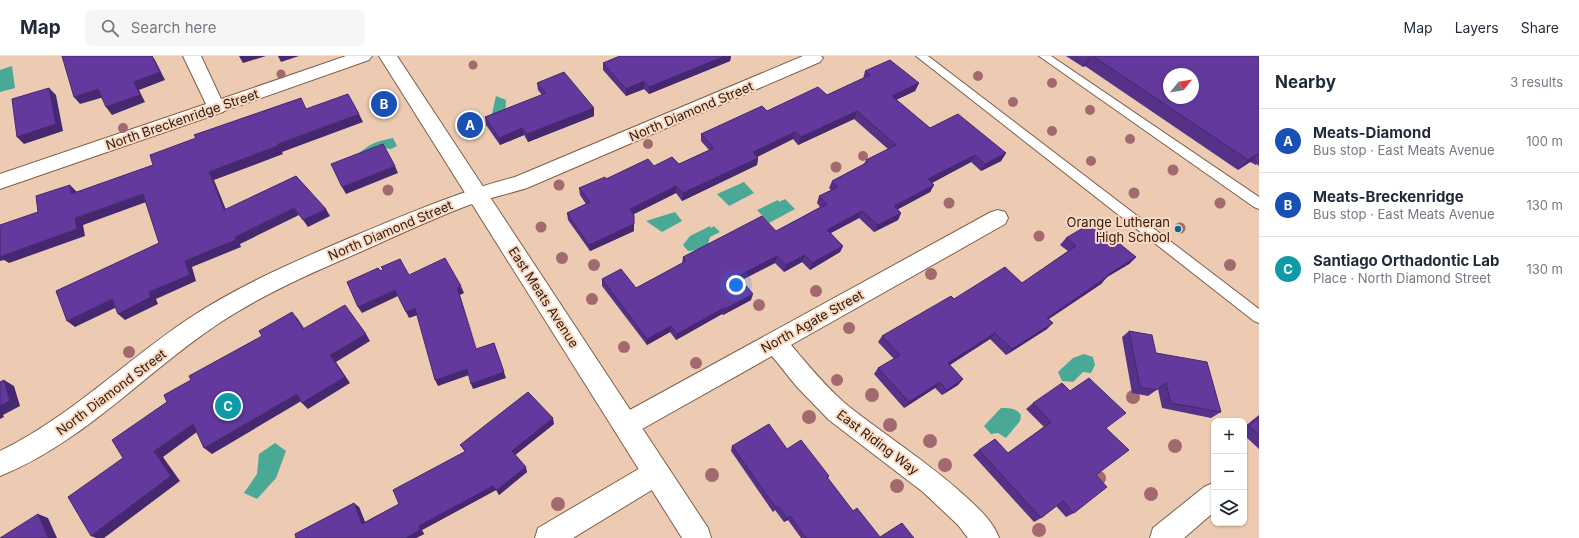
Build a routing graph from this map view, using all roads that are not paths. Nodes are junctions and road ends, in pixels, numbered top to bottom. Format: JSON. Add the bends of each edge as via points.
{"nodes":[{"id":1,"x":192,"y":56,"type":"edge"},
{"id":2,"x":363,"y":56,"type":"edge"},
{"id":3,"x":388,"y":56,"type":"edge"},
{"id":4,"x":921,"y":56,"type":"edge"},
{"id":5,"x":1044,"y":56,"type":"edge"},
{"id":6,"x":814,"y":58,"type":"dead end"},
{"id":7,"x":217,"y":108,"type":"junction"},
{"id":8,"x":0,"y":182,"type":"edge"},
{"id":9,"x":478,"y":194,"type":"junction"},
{"id":10,"x":1259,"y":204,"type":"edge"},
{"id":11,"x":998,"y":218,"type":"dead end"},
{"id":12,"x":1259,"y":318,"type":"edge"},
{"id":13,"x":775,"y":342,"type":"junction"},
{"id":14,"x":626,"y":425,"type":"junction"},
{"id":15,"x":0,"y":464,"type":"edge"},
{"id":16,"x":656,"y":473,"type":"junction"},
{"id":17,"x":1211,"y":498,"type":"edge"},
{"id":18,"x":548,"y":538,"type":"edge"},
{"id":19,"x":698,"y":538,"type":"edge"},
{"id":20,"x":986,"y":538,"type":"edge"},
{"id":21,"x":1163,"y":538,"type":"edge"}],
"edges":[{"from":1,"to":7,"type":"street"},
{"from":2,"to":7,"type":"street","name":"North Breckenridge Street"},
{"from":3,"to":9,"type":"street","name":"East Meats Avenue"},
{"from":4,"to":12,"type":"lane"},
{"from":5,"to":10,"type":"lane"},
{"from":6,"to":9,"type":"street","name":"North Diamond Street","via":[[520,183]]},
{"from":7,"to":8,"type":"street","name":"North Breckenridge Street"},
{"from":9,"to":14,"type":"street","name":"East Meats Avenue"},
{"from":9,"to":15,"type":"street","name":"North Diamond Street","via":[[287,274],[242,297],[195,327],[59,433]]},
{"from":11,"to":13,"type":"street","name":"North Agate Street"},
{"from":13,"to":14,"type":"street","name":"North Agate Street"},
{"from":13,"to":20,"type":"street","name":"East Riding Way","via":[[805,379],[838,412],[932,483]]},
{"from":14,"to":16,"type":"street","name":"East Meats Avenue"},
{"from":16,"to":18,"type":"street"},
{"from":16,"to":19,"type":"street","name":"East Meats Avenue"},
{"from":17,"to":21,"type":"street"}]}
